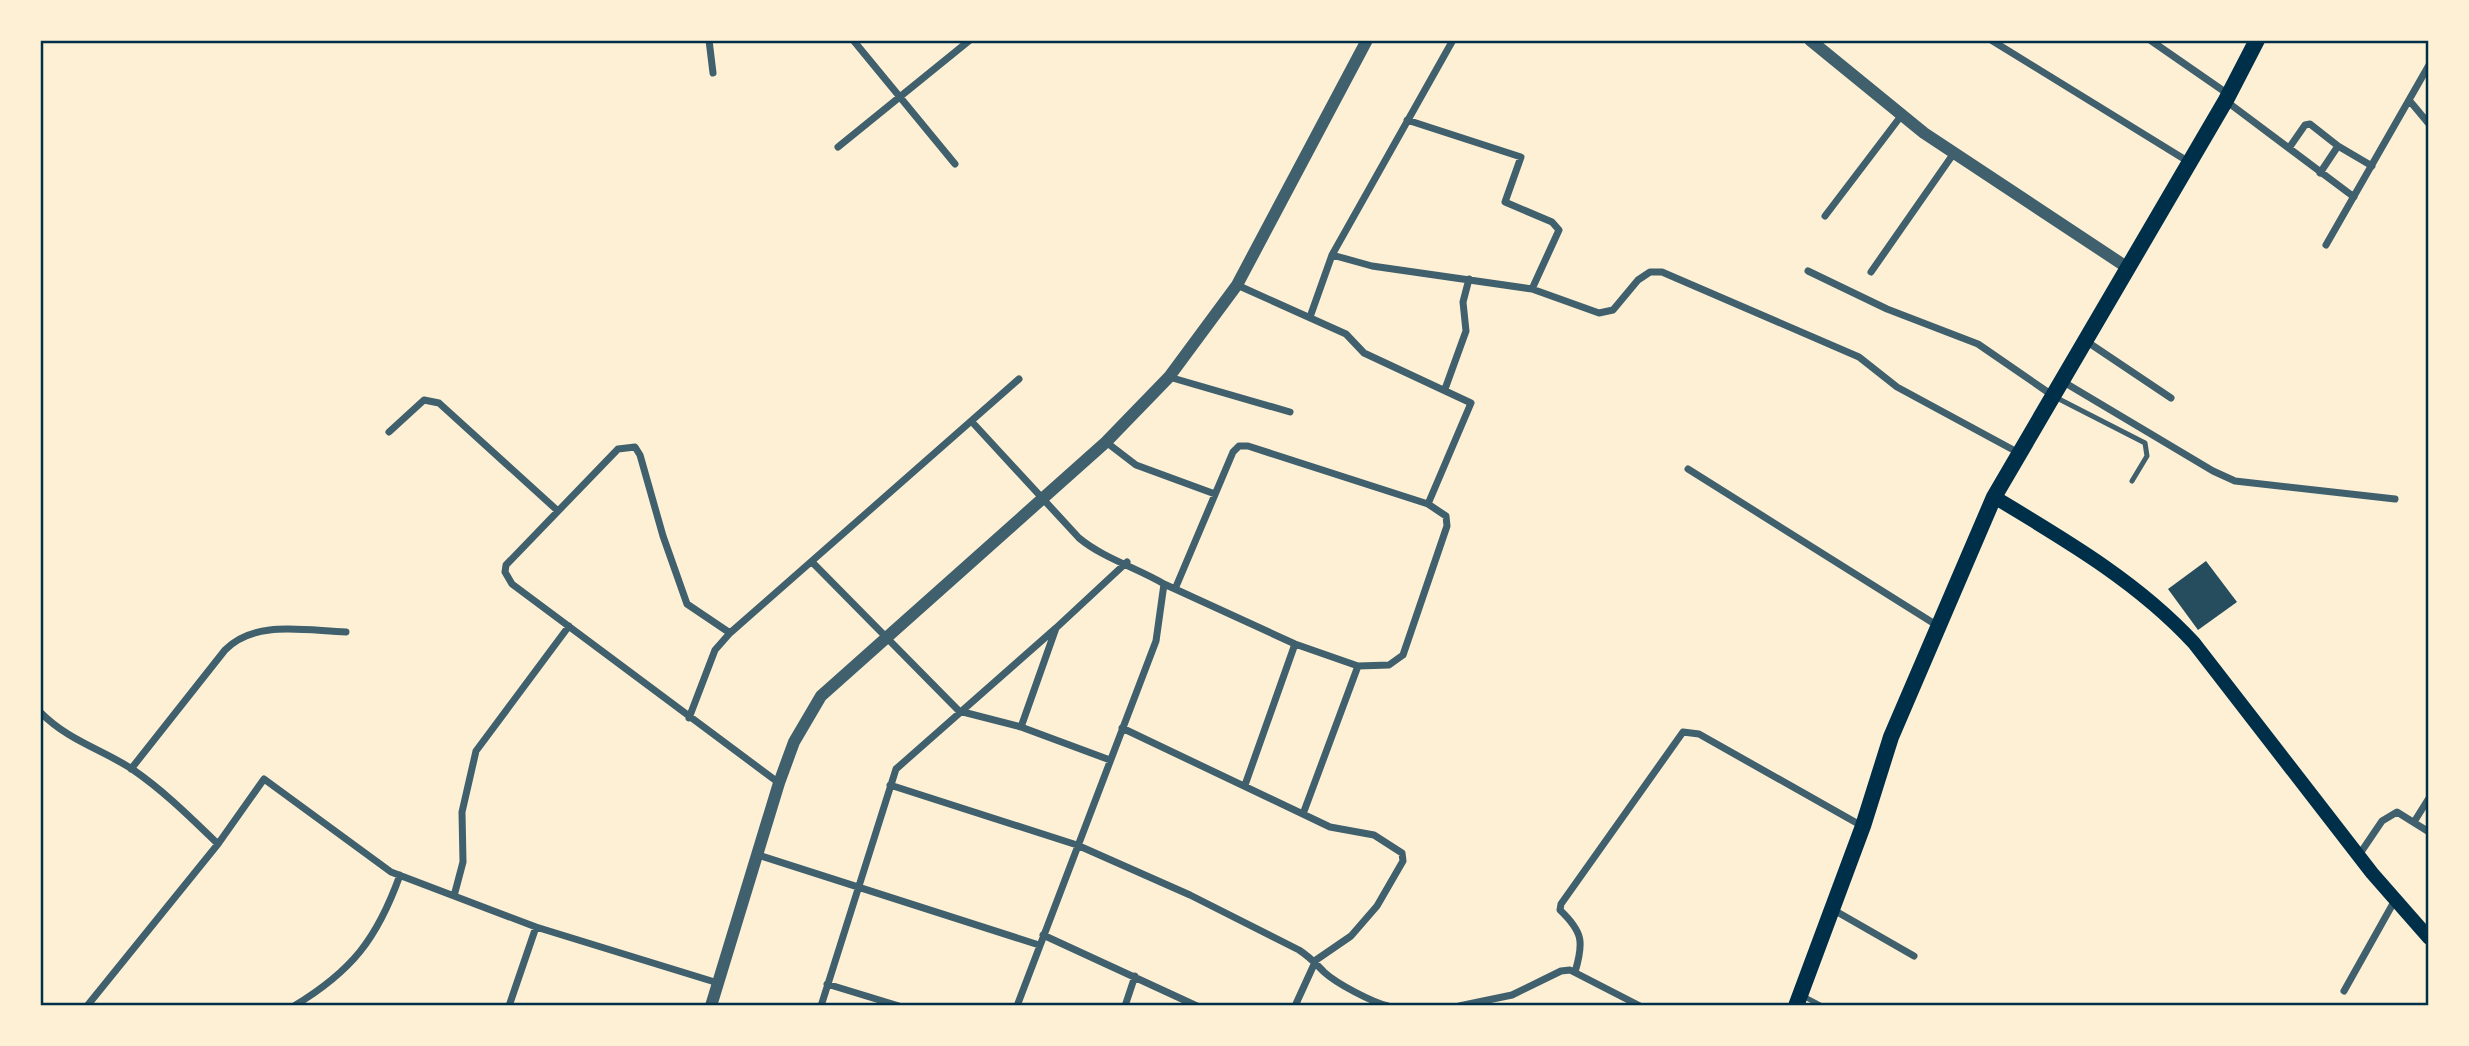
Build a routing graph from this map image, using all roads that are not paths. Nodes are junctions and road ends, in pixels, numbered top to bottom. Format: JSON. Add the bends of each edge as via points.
{"nodes":[{"id":1,"x":709,"y":40,"type":"edge"},
{"id":2,"x":853,"y":40,"type":"edge"},
{"id":3,"x":970,"y":40,"type":"edge"},
{"id":4,"x":1367,"y":40,"type":"edge"},
{"id":5,"x":1453,"y":40,"type":"edge"},
{"id":6,"x":1810,"y":40,"type":"edge"},
{"id":7,"x":1991,"y":40,"type":"edge"},
{"id":8,"x":2150,"y":40,"type":"edge"},
{"id":9,"x":2251,"y":43,"type":"edge"},
{"id":10,"x":2429,"y":65,"type":"edge"},
{"id":11,"x":713,"y":73,"type":"dead end"},
{"id":12,"x":899,"y":95,"type":"junction"},
{"id":13,"x":2227,"y":97,"type":"junction"},
{"id":14,"x":2409,"y":100,"type":"junction"},
{"id":15,"x":1901,"y":116,"type":"junction"},
{"id":16,"x":1407,"y":120,"type":"junction"},
{"id":17,"x":2429,"y":124,"type":"edge"},
{"id":18,"x":2338,"y":146,"type":"junction"},
{"id":19,"x":838,"y":147,"type":"dead end"},
{"id":20,"x":2289,"y":148,"type":"junction"},
{"id":21,"x":1954,"y":153,"type":"junction"},
{"id":22,"x":2189,"y":162,"type":"junction"},
{"id":23,"x":955,"y":164,"type":"dead end"},
{"id":24,"x":2372,"y":166,"type":"junction"},
{"id":25,"x":2320,"y":173,"type":"junction"},
{"id":26,"x":2354,"y":197,"type":"junction"},
{"id":27,"x":1825,"y":216,"type":"dead end"},
{"id":28,"x":2326,"y":245,"type":"dead end"},
{"id":29,"x":1332,"y":255,"type":"junction"},
{"id":30,"x":2128,"y":268,"type":"junction"},
{"id":31,"x":1808,"y":271,"type":"dead end"},
{"id":32,"x":1871,"y":272,"type":"dead end"},
{"id":33,"x":1469,"y":279,"type":"junction"},
{"id":34,"x":1237,"y":285,"type":"junction"},
{"id":35,"x":1532,"y":289,"type":"junction"},
{"id":36,"x":1310,"y":317,"type":"junction"},
{"id":37,"x":2085,"y":340,"type":"junction"},
{"id":38,"x":1169,"y":377,"type":"junction"},
{"id":39,"x":1019,"y":379,"type":"dead end"},
{"id":40,"x":2062,"y":380,"type":"junction"},
{"id":41,"x":1445,"y":390,"type":"junction"},
{"id":42,"x":2052,"y":396,"type":"junction"},
{"id":43,"x":2171,"y":398,"type":"dead end"},
{"id":44,"x":1290,"y":412,"type":"dead end"},
{"id":45,"x":973,"y":423,"type":"junction"},
{"id":46,"x":389,"y":432,"type":"dead end"},
{"id":47,"x":1106,"y":442,"type":"junction"},
{"id":48,"x":2019,"y":453,"type":"junction"},
{"id":49,"x":1688,"y":469,"type":"dead end"},
{"id":50,"x":2132,"y":481,"type":"dead end"},
{"id":51,"x":1214,"y":494,"type":"junction"},
{"id":52,"x":1994,"y":497,"type":"junction"},
{"id":53,"x":2395,"y":499,"type":"dead end"},
{"id":54,"x":1041,"y":500,"type":"junction"},
{"id":55,"x":1428,"y":504,"type":"junction"},
{"id":56,"x":558,"y":510,"type":"junction"},
{"id":57,"x":1127,"y":562,"type":"junction"},
{"id":58,"x":813,"y":563,"type":"junction"},
{"id":59,"x":1164,"y":584,"type":"junction"},
{"id":60,"x":1175,"y":589,"type":"junction"},
{"id":61,"x":569,"y":626,"type":"junction"},
{"id":62,"x":1939,"y":626,"type":"junction"},
{"id":63,"x":1056,"y":628,"type":"junction"},
{"id":64,"x":346,"y":632,"type":"dead end"},
{"id":65,"x":730,"y":633,"type":"junction"},
{"id":66,"x":886,"y":638,"type":"junction"},
{"id":67,"x":1295,"y":644,"type":"junction"},
{"id":68,"x":1358,"y":666,"type":"junction"},
{"id":69,"x":959,"y":711,"type":"junction"},
{"id":70,"x":40,"y":712,"type":"edge"},
{"id":71,"x":689,"y":718,"type":"junction"},
{"id":72,"x":1021,"y":727,"type":"junction"},
{"id":73,"x":1122,"y":727,"type":"junction"},
{"id":74,"x":1110,"y":760,"type":"junction"},
{"id":75,"x":131,"y":769,"type":"junction"},
{"id":76,"x":779,"y":783,"type":"junction"},
{"id":77,"x":890,"y":785,"type":"junction"},
{"id":78,"x":1245,"y":785,"type":"junction"},
{"id":79,"x":2429,"y":798,"type":"edge"},
{"id":80,"x":1303,"y":814,"type":"junction"},
{"id":81,"x":2414,"y":822,"type":"junction"},
{"id":82,"x":1863,"y":826,"type":"junction"},
{"id":83,"x":2429,"y":832,"type":"edge"},
{"id":84,"x":218,"y":844,"type":"junction"},
{"id":85,"x":1077,"y":845,"type":"junction"},
{"id":86,"x":758,"y":855,"type":"junction"},
{"id":87,"x":2359,"y":856,"type":"junction"},
{"id":88,"x":400,"y":875,"type":"junction"},
{"id":89,"x":858,"y":886,"type":"junction"},
{"id":90,"x":454,"y":896,"type":"junction"},
{"id":91,"x":2395,"y":900,"type":"junction"},
{"id":92,"x":1832,"y":908,"type":"junction"},
{"id":93,"x":536,"y":928,"type":"junction"},
{"id":94,"x":1043,"y":935,"type":"junction"},
{"id":95,"x":2429,"y":938,"type":"edge"},
{"id":96,"x":1039,"y":945,"type":"junction"},
{"id":97,"x":1914,"y":956,"type":"dead end"},
{"id":98,"x":1316,"y":960,"type":"junction"},
{"id":99,"x":1575,"y":972,"type":"junction"},
{"id":100,"x":1135,"y":976,"type":"junction"},
{"id":101,"x":718,"y":983,"type":"junction"},
{"id":102,"x":827,"y":984,"type":"junction"},
{"id":103,"x":2344,"y":991,"type":"dead end"},
{"id":104,"x":1798,"y":1000,"type":"edge"},
{"id":105,"x":87,"y":1006,"type":"edge"},
{"id":106,"x":294,"y":1006,"type":"edge"},
{"id":107,"x":509,"y":1006,"type":"edge"},
{"id":108,"x":711,"y":1006,"type":"edge"},
{"id":109,"x":821,"y":1006,"type":"edge"},
{"id":110,"x":899,"y":1006,"type":"edge"},
{"id":111,"x":1017,"y":1006,"type":"edge"},
{"id":112,"x":1125,"y":1006,"type":"edge"},
{"id":113,"x":1197,"y":1006,"type":"edge"},
{"id":114,"x":1295,"y":1006,"type":"edge"},
{"id":115,"x":1388,"y":1006,"type":"edge"},
{"id":116,"x":1459,"y":1006,"type":"edge"},
{"id":117,"x":1640,"y":1006,"type":"edge"},
{"id":118,"x":1822,"y":1006,"type":"edge"}],
"edges":[{"from":1,"to":11,"type":"street"},
{"from":2,"to":12,"type":"street"},
{"from":3,"to":12,"type":"street"},
{"from":4,"to":34,"type":"street"},
{"from":5,"to":16,"type":"street"},
{"from":6,"to":15,"type":"street"},
{"from":7,"to":22,"type":"street"},
{"from":8,"to":13,"type":"street"},
{"from":9,"to":13,"type":"highway"},
{"from":10,"to":14,"type":"street"},
{"from":12,"to":19,"type":"street"},
{"from":12,"to":23,"type":"street"},
{"from":13,"to":20,"type":"street"},
{"from":13,"to":22,"type":"highway"},
{"from":14,"to":17,"type":"street"},
{"from":14,"to":24,"type":"street"},
{"from":15,"to":21,"type":"street"},
{"from":15,"to":27,"type":"street"},
{"from":16,"to":29,"type":"street"},
{"from":16,"to":35,"type":"street","via":[[1521,157],[1505,202],[1552,222],[1559,230]]},
{"from":18,"to":20,"type":"street","via":[[2310,124]]},
{"from":18,"to":24,"type":"street"},
{"from":18,"to":25,"type":"street"},
{"from":20,"to":25,"type":"street"},
{"from":21,"to":30,"type":"street"},
{"from":21,"to":32,"type":"street"},
{"from":22,"to":30,"type":"highway"},
{"from":24,"to":26,"type":"street"},
{"from":25,"to":26,"type":"street"},
{"from":26,"to":28,"type":"street"},
{"from":29,"to":33,"type":"street","via":[[1372,266]]},
{"from":29,"to":36,"type":"street"},
{"from":30,"to":37,"type":"highway"},
{"from":31,"to":42,"type":"street","via":[[1887,309],[1978,344]]},
{"from":33,"to":35,"type":"street"},
{"from":33,"to":41,"type":"street","via":[[1463,302],[1466,331]]},
{"from":34,"to":36,"type":"street"},
{"from":34,"to":38,"type":"street"},
{"from":35,"to":48,"type":"street","via":[[1606,313],[1638,280],[1662,271],[1858,357],[1897,387]]},
{"from":36,"to":41,"type":"street","via":[[1346,334],[1364,353]]},
{"from":37,"to":40,"type":"highway"},
{"from":37,"to":43,"type":"street"},
{"from":38,"to":44,"type":"street"},
{"from":38,"to":47,"type":"street"},
{"from":39,"to":45,"type":"street"},
{"from":40,"to":42,"type":"highway"},
{"from":40,"to":53,"type":"street","via":[[2235,481]]},
{"from":41,"to":55,"type":"street","via":[[1468,400],[1471,408]]},
{"from":42,"to":48,"type":"highway"},
{"from":42,"to":50,"type":"lane","via":[[2145,443],[2147,456]]},
{"from":45,"to":54,"type":"street"},
{"from":45,"to":58,"type":"street"},
{"from":46,"to":56,"type":"street","via":[[424,400],[439,403]]},
{"from":47,"to":51,"type":"street","via":[[1136,465]]},
{"from":47,"to":54,"type":"street"},
{"from":48,"to":52,"type":"highway"},
{"from":49,"to":62,"type":"street"},
{"from":51,"to":55,"type":"street","via":[[1233,452],[1242,445]]},
{"from":51,"to":60,"type":"street"},
{"from":52,"to":62,"type":"highway"},
{"from":52,"to":87,"type":"main road","via":[[2063,538],[2168,615]]},
{"from":54,"to":57,"type":"street","via":[[1086,544]]},
{"from":54,"to":66,"type":"street"},
{"from":55,"to":68,"type":"street","via":[[1446,516],[1447,526],[1403,655],[1388,665]]},
{"from":56,"to":61,"type":"street","via":[[513,556],[505,572],[512,584]]},
{"from":56,"to":65,"type":"street","via":[[618,449],[635,447],[687,604]]},
{"from":57,"to":59,"type":"street"},
{"from":57,"to":63,"type":"street"},
{"from":58,"to":65,"type":"street"},
{"from":58,"to":66,"type":"street"},
{"from":59,"to":60,"type":"street"},
{"from":59,"to":73,"type":"street","via":[[1158,634]]},
{"from":60,"to":67,"type":"street"},
{"from":61,"to":71,"type":"street"},
{"from":61,"to":90,"type":"street","via":[[476,751],[462,812],[463,862]]},
{"from":62,"to":82,"type":"highway","via":[[1891,737]]},
{"from":63,"to":69,"type":"street"},
{"from":63,"to":72,"type":"street"},
{"from":64,"to":75,"type":"street","via":[[262,630],[240,636]]},
{"from":65,"to":71,"type":"street","via":[[715,650]]},
{"from":66,"to":69,"type":"street"},
{"from":66,"to":76,"type":"street","via":[[821,696],[794,742]]},
{"from":67,"to":68,"type":"street"},
{"from":67,"to":78,"type":"street"},
{"from":68,"to":80,"type":"street"},
{"from":69,"to":72,"type":"street"},
{"from":69,"to":77,"type":"street","via":[[900,764]]},
{"from":70,"to":75,"type":"street","via":[[61,733]]},
{"from":71,"to":76,"type":"street"},
{"from":72,"to":74,"type":"street"},
{"from":73,"to":74,"type":"street"},
{"from":73,"to":78,"type":"street"},
{"from":74,"to":85,"type":"street"},
{"from":75,"to":84,"type":"street","via":[[172,798]]},
{"from":76,"to":86,"type":"street"},
{"from":77,"to":85,"type":"street"},
{"from":77,"to":89,"type":"street"},
{"from":78,"to":80,"type":"street"},
{"from":79,"to":81,"type":"street"},
{"from":80,"to":98,"type":"street","via":[[1342,831],[1379,837],[1404,855],[1367,920]]},
{"from":81,"to":83,"type":"street"},
{"from":81,"to":87,"type":"street","via":[[2397,812],[2389,815]]},
{"from":82,"to":92,"type":"highway"},
{"from":82,"to":99,"type":"street","via":[[1699,734],[1683,732],[1561,904],[1560,911],[1573,922],[1581,943]]},
{"from":84,"to":88,"type":"street","via":[[264,779]]},
{"from":84,"to":105,"type":"street"},
{"from":85,"to":94,"type":"street"},
{"from":85,"to":98,"type":"street","via":[[1190,895]]},
{"from":86,"to":89,"type":"street"},
{"from":86,"to":101,"type":"street"},
{"from":87,"to":91,"type":"main road"},
{"from":88,"to":90,"type":"street"},
{"from":88,"to":106,"type":"street","via":[[361,952],[336,979]]},
{"from":89,"to":96,"type":"street"},
{"from":89,"to":102,"type":"street"},
{"from":90,"to":93,"type":"street"},
{"from":91,"to":95,"type":"main road"},
{"from":91,"to":103,"type":"street"},
{"from":92,"to":97,"type":"street"},
{"from":92,"to":104,"type":"highway"},
{"from":93,"to":101,"type":"street"},
{"from":93,"to":107,"type":"street"},
{"from":94,"to":96,"type":"street"},
{"from":94,"to":100,"type":"street"},
{"from":96,"to":111,"type":"street"},
{"from":98,"to":114,"type":"street"},
{"from":98,"to":115,"type":"street","via":[[1325,972]]},
{"from":99,"to":116,"type":"street","via":[[1561,971],[1512,995]]},
{"from":99,"to":117,"type":"street"},
{"from":100,"to":112,"type":"street"},
{"from":100,"to":113,"type":"street"},
{"from":101,"to":108,"type":"street"},
{"from":102,"to":109,"type":"street"},
{"from":102,"to":110,"type":"street"},
{"from":104,"to":118,"type":"lane"}]}
